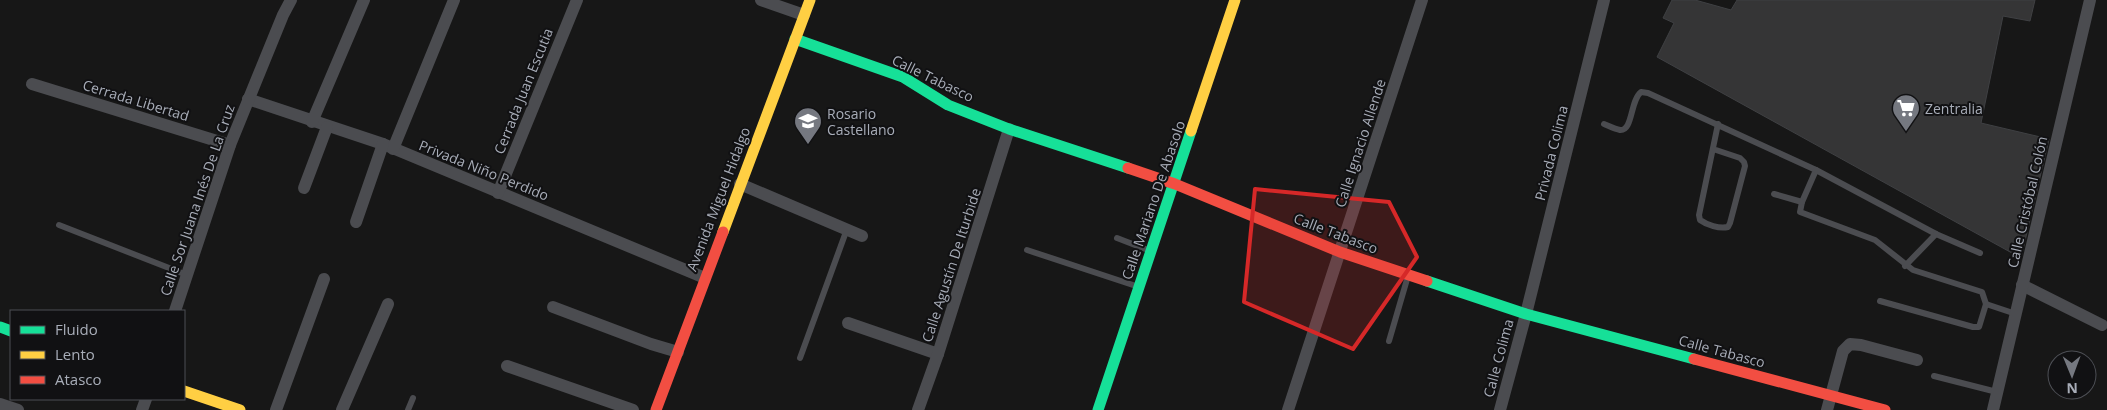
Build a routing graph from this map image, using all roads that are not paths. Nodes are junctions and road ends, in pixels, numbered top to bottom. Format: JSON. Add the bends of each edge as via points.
{"nodes":[{"id":1,"x":291,"y":0,"type":"edge"},
{"id":2,"x":364,"y":0,"type":"edge"},
{"id":3,"x":454,"y":0,"type":"edge"},
{"id":4,"x":577,"y":0,"type":"edge"},
{"id":5,"x":761,"y":0,"type":"edge"},
{"id":6,"x":810,"y":0,"type":"edge"},
{"id":7,"x":1235,"y":0,"type":"edge"},
{"id":8,"x":1422,"y":0,"type":"edge"},
{"id":9,"x":1604,"y":0,"type":"edge"},
{"id":10,"x":2090,"y":0,"type":"edge"},
{"id":11,"x":804,"y":15,"type":"junction"},
{"id":12,"x":795,"y":39,"type":"junction"},
{"id":13,"x":32,"y":84,"type":"dead end"},
{"id":14,"x":248,"y":99,"type":"junction"},
{"id":15,"x":312,"y":122,"type":"junction"},
{"id":16,"x":1604,"y":124,"type":"dead end"},
{"id":17,"x":1718,"y":124,"type":"junction"},
{"id":18,"x":327,"y":127,"type":"junction"},
{"id":19,"x":1009,"y":129,"type":"junction"},
{"id":20,"x":230,"y":145,"type":"junction"},
{"id":21,"x":388,"y":147,"type":"junction"},
{"id":22,"x":1713,"y":149,"type":"junction"},
{"id":23,"x":1816,"y":170,"type":"junction"},
{"id":24,"x":740,"y":184,"type":"junction"},
{"id":25,"x":1175,"y":184,"type":"junction"},
{"id":26,"x":304,"y":188,"type":"dead end"},
{"id":27,"x":498,"y":193,"type":"junction"},
{"id":28,"x":1774,"y":194,"type":"dead end"},
{"id":29,"x":1802,"y":202,"type":"junction"},
{"id":30,"x":356,"y":222,"type":"dead end"},
{"id":31,"x":59,"y":225,"type":"dead end"},
{"id":32,"x":847,"y":229,"type":"junction"},
{"id":33,"x":1936,"y":234,"type":"junction"},
{"id":34,"x":862,"y":236,"type":"dead end"},
{"id":35,"x":1117,"y":238,"type":"dead end"},
{"id":36,"x":1027,"y":250,"type":"dead end"},
{"id":37,"x":1152,"y":252,"type":"junction"},
{"id":38,"x":1340,"y":252,"type":"junction"},
{"id":39,"x":1980,"y":253,"type":"dead end"},
{"id":40,"x":1905,"y":266,"type":"junction"},
{"id":41,"x":187,"y":275,"type":"junction"},
{"id":42,"x":1409,"y":275,"type":"junction"},
{"id":43,"x":705,"y":278,"type":"junction"},
{"id":44,"x":324,"y":279,"type":"dead end"},
{"id":45,"x":2022,"y":285,"type":"junction"},
{"id":46,"x":1140,"y":287,"type":"junction"},
{"id":47,"x":1880,"y":301,"type":"dead end"},
{"id":48,"x":388,"y":304,"type":"dead end"},
{"id":49,"x":1986,"y":304,"type":"junction"},
{"id":50,"x":553,"y":307,"type":"dead end"},
{"id":51,"x":175,"y":310,"type":"edge"},
{"id":52,"x":1526,"y":314,"type":"junction"},
{"id":53,"x":2016,"y":314,"type":"junction"},
{"id":54,"x":848,"y":323,"type":"dead end"},
{"id":55,"x":2102,"y":325,"type":"dead end"},
{"id":56,"x":1389,"y":341,"type":"dead end"},
{"id":57,"x":678,"y":352,"type":"junction"},
{"id":58,"x":938,"y":354,"type":"junction"},
{"id":59,"x":800,"y":358,"type":"dead end"},
{"id":60,"x":1917,"y":360,"type":"dead end"},
{"id":61,"x":507,"y":366,"type":"dead end"},
{"id":62,"x":1934,"y":376,"type":"dead end"},
{"id":63,"x":185,"y":391,"type":"edge"},
{"id":64,"x":1997,"y":392,"type":"junction"},
{"id":65,"x":1830,"y":396,"type":"junction"},
{"id":66,"x":413,"y":398,"type":"dead end"},
{"id":67,"x":0,"y":404,"type":"edge"},
{"id":68,"x":18,"y":410,"type":"edge"},
{"id":69,"x":240,"y":410,"type":"edge"},
{"id":70,"x":276,"y":410,"type":"edge"},
{"id":71,"x":342,"y":410,"type":"edge"},
{"id":72,"x":408,"y":410,"type":"edge"},
{"id":73,"x":633,"y":410,"type":"edge"},
{"id":74,"x":656,"y":410,"type":"edge"},
{"id":75,"x":918,"y":410,"type":"edge"},
{"id":76,"x":1098,"y":410,"type":"edge"},
{"id":77,"x":1288,"y":410,"type":"edge"},
{"id":78,"x":1500,"y":410,"type":"edge"},
{"id":79,"x":1827,"y":410,"type":"edge"},
{"id":80,"x":1885,"y":410,"type":"edge"},
{"id":81,"x":1993,"y":410,"type":"edge"}],
"edges":[{"from":1,"to":14,"type":"street","name":"Calle Sor Juana Inés De La Cruz"},
{"from":2,"to":15,"type":"street"},
{"from":3,"to":21,"type":"street"},
{"from":4,"to":27,"type":"street","name":"Cerrada Juan Escutia"},
{"from":5,"to":11,"type":"street"},
{"from":6,"to":11,"type":"street","name":"Avenida Miguel Hidalgo"},
{"from":7,"to":25,"type":"street","name":"Calle Mariano De Abasolo"},
{"from":8,"to":38,"type":"street","name":"Calle Ignacio Allende"},
{"from":9,"to":52,"type":"street","name":"Privada Colima"},
{"from":10,"to":45,"type":"street","name":"Calle Cristóbal Colón"},
{"from":11,"to":12,"type":"street","name":"Avenida Miguel Hidalgo"},
{"from":12,"to":19,"type":"street","name":"Calle Tabasco","via":[[903,77],[948,105]]},
{"from":12,"to":24,"type":"street","name":"Avenida Miguel Hidalgo"},
{"from":13,"to":20,"type":"street","name":"Cerrada Libertad"},
{"from":14,"to":15,"type":"street","name":"Privada Niño Perdido"},
{"from":14,"to":20,"type":"street","name":"Calle Sor Juana Inés De La Cruz"},
{"from":15,"to":18,"type":"street","name":"Privada Niño Perdido"},
{"from":16,"to":17,"type":"lane","via":[[1625,129],[1635,97],[1641,92]]},
{"from":17,"to":22,"type":"lane"},
{"from":17,"to":23,"type":"lane"},
{"from":18,"to":21,"type":"street","name":"Privada Niño Perdido"},
{"from":18,"to":26,"type":"street"},
{"from":19,"to":25,"type":"street","name":"Calle Tabasco"},
{"from":19,"to":58,"type":"street","name":"Calle Agustín De Iturbide"},
{"from":20,"to":41,"type":"street","name":"Calle Sor Juana Inés De La Cruz"},
{"from":21,"to":27,"type":"street","name":"Privada Niño Perdido"},
{"from":21,"to":30,"type":"street"},
{"from":22,"to":22,"type":"lane","via":[[1699,215],[1704,224],[1722,228],[1730,223],[1745,166],[1740,158]]},
{"from":23,"to":29,"type":"lane"},
{"from":23,"to":33,"type":"lane"},
{"from":24,"to":32,"type":"street"},
{"from":24,"to":43,"type":"street","name":"Avenida Miguel Hidalgo"},
{"from":25,"to":37,"type":"street","name":"Calle Mariano De Abasolo"},
{"from":25,"to":38,"type":"street","name":"Calle Tabasco"},
{"from":27,"to":43,"type":"street","name":"Privada Niño Perdido"},
{"from":28,"to":29,"type":"lane"},
{"from":29,"to":40,"type":"lane","via":[[1800,212],[1804,215],[1875,240]]},
{"from":31,"to":41,"type":"lane"},
{"from":32,"to":34,"type":"street"},
{"from":32,"to":59,"type":"lane"},
{"from":33,"to":39,"type":"lane"},
{"from":33,"to":40,"type":"lane"},
{"from":35,"to":37,"type":"lane"},
{"from":36,"to":46,"type":"lane"},
{"from":37,"to":46,"type":"street","name":"Calle Mariano De Abasolo"},
{"from":38,"to":42,"type":"street","name":"Calle Tabasco"},
{"from":38,"to":77,"type":"street","name":"Calle Ignacio Allende"},
{"from":40,"to":49,"type":"lane","via":[[1982,292]]},
{"from":41,"to":51,"type":"street","name":"Calle Sor Juana Inés De La Cruz"},
{"from":42,"to":52,"type":"street","name":"Calle Tabasco"},
{"from":42,"to":56,"type":"lane"},
{"from":43,"to":57,"type":"street","name":"Avenida Miguel Hidalgo"},
{"from":44,"to":70,"type":"street"},
{"from":45,"to":53,"type":"street","name":"Calle Cristóbal Colón"},
{"from":45,"to":55,"type":"street"},
{"from":46,"to":76,"type":"street","name":"Calle Mariano De Abasolo"},
{"from":47,"to":49,"type":"lane","via":[[1979,327]]},
{"from":48,"to":71,"type":"street"},
{"from":49,"to":53,"type":"lane"},
{"from":50,"to":57,"type":"street"},
{"from":52,"to":65,"type":"street","name":"Calle Tabasco"},
{"from":52,"to":78,"type":"street","name":"Calle Colima"},
{"from":53,"to":64,"type":"street","name":"Calle Cristóbal Colón"},
{"from":54,"to":58,"type":"street"},
{"from":57,"to":74,"type":"street","name":"Avenida Miguel Hidalgo"},
{"from":58,"to":75,"type":"street","name":"Calle Agustín De Iturbide"},
{"from":60,"to":65,"type":"street","via":[[1850,344],[1842,351]]},
{"from":61,"to":73,"type":"street"},
{"from":62,"to":64,"type":"lane"},
{"from":63,"to":69,"type":"street"},
{"from":64,"to":81,"type":"street","name":"Calle Cristóbal Colón"},
{"from":65,"to":79,"type":"street"},
{"from":65,"to":80,"type":"street","name":"Calle Tabasco"},
{"from":66,"to":72,"type":"lane"},
{"from":67,"to":68,"type":"street"}]}
